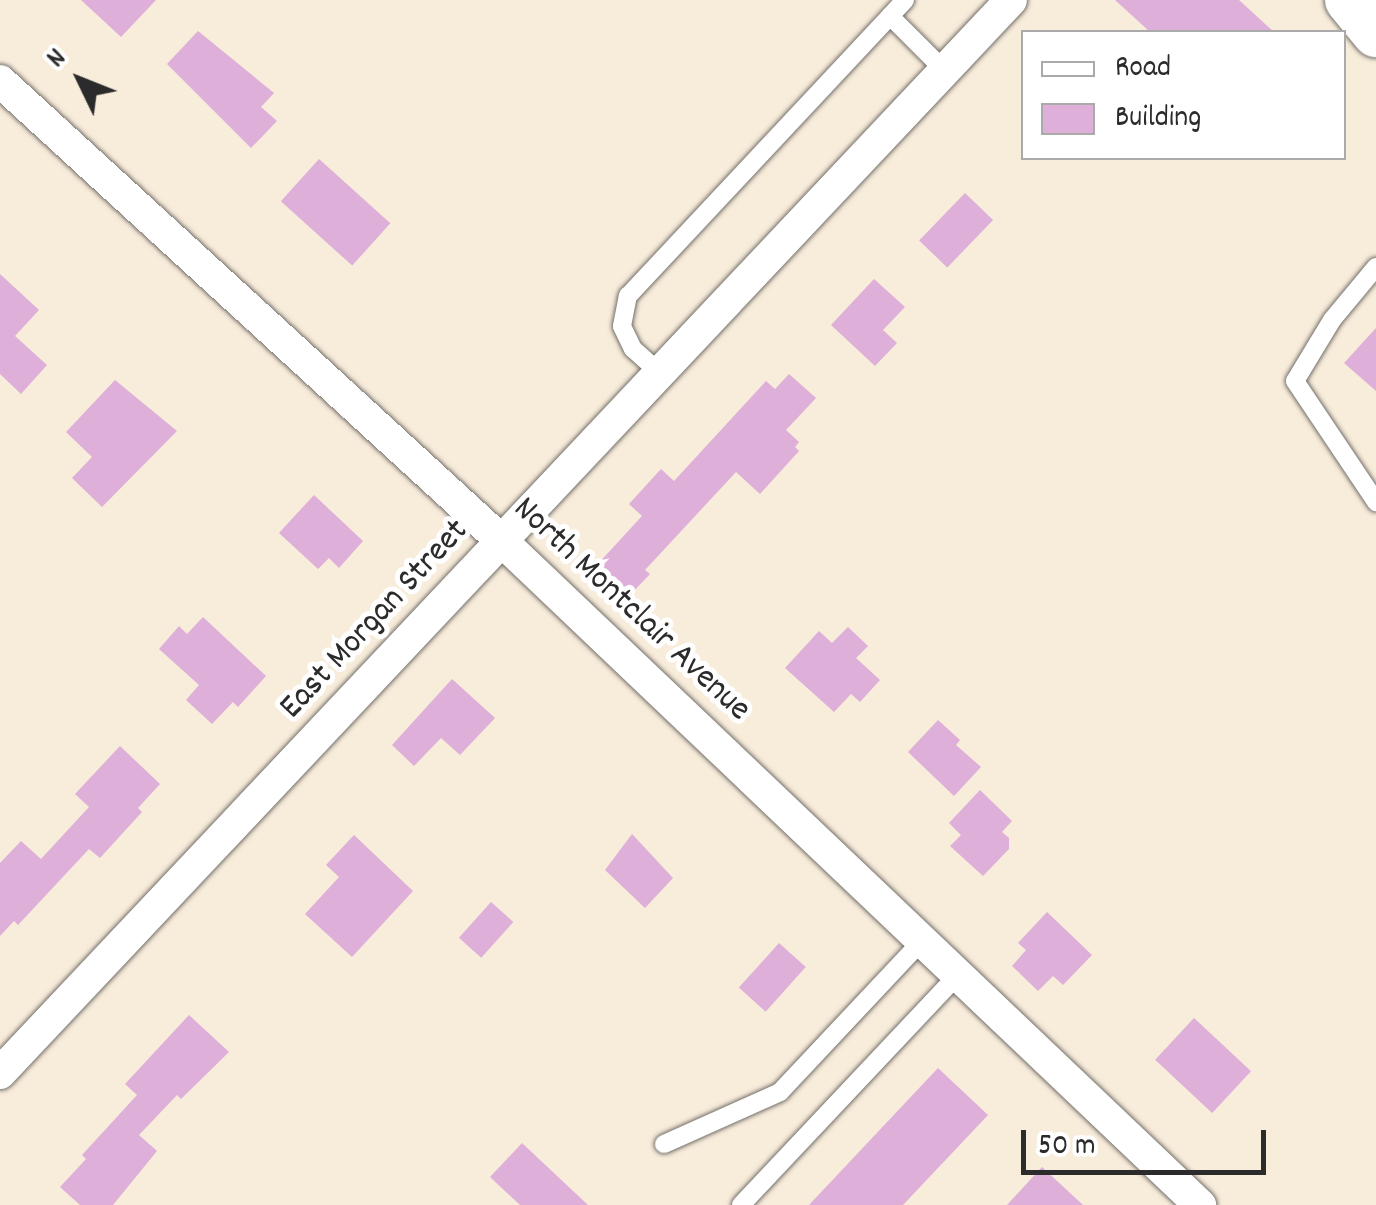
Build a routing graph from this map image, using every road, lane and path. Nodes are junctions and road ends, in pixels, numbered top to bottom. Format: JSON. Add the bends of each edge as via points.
{"nodes":[{"id":1,"x":904,"y":0,"type":"edge"},
{"id":2,"x":1012,"y":0,"type":"edge"},
{"id":3,"x":890,"y":16,"type":"junction"},
{"id":4,"x":946,"y":70,"type":"junction"},
{"id":5,"x":0,"y":81,"type":"edge"},
{"id":6,"x":1376,"y":267,"type":"edge"},
{"id":7,"x":661,"y":374,"type":"junction"},
{"id":8,"x":1376,"y":502,"type":"edge"},
{"id":9,"x":504,"y":543,"type":"junction"},
{"id":10,"x":922,"y":941,"type":"junction"},
{"id":11,"x":958,"y":975,"type":"junction"},
{"id":12,"x":0,"y":1074,"type":"edge"},
{"id":13,"x":664,"y":1144,"type":"dead end"},
{"id":14,"x":1190,"y":1202,"type":"edge"},
{"id":15,"x":741,"y":1205,"type":"edge"}],
"edges":[{"from":1,"to":3,"type":"lane"},
{"from":2,"to":4,"type":"street","name":"East Morgan Street"},
{"from":3,"to":4,"type":"lane"},
{"from":3,"to":7,"type":"lane","via":[[628,296],[622,326],[633,349]]},
{"from":4,"to":7,"type":"street","name":"East Morgan Street"},
{"from":5,"to":9,"type":"street","name":"North Montclair Avenue"},
{"from":6,"to":8,"type":"lane","via":[[1332,320],[1295,381]]},
{"from":7,"to":9,"type":"street","name":"East Morgan Street"},
{"from":9,"to":10,"type":"street","name":"North Montclair Avenue"},
{"from":9,"to":12,"type":"street","name":"East Morgan Street"},
{"from":10,"to":11,"type":"street","name":"North Montclair Avenue"},
{"from":10,"to":13,"type":"lane","via":[[780,1092]]},
{"from":11,"to":14,"type":"street","name":"North Montclair Avenue"},
{"from":11,"to":15,"type":"lane"}]}
